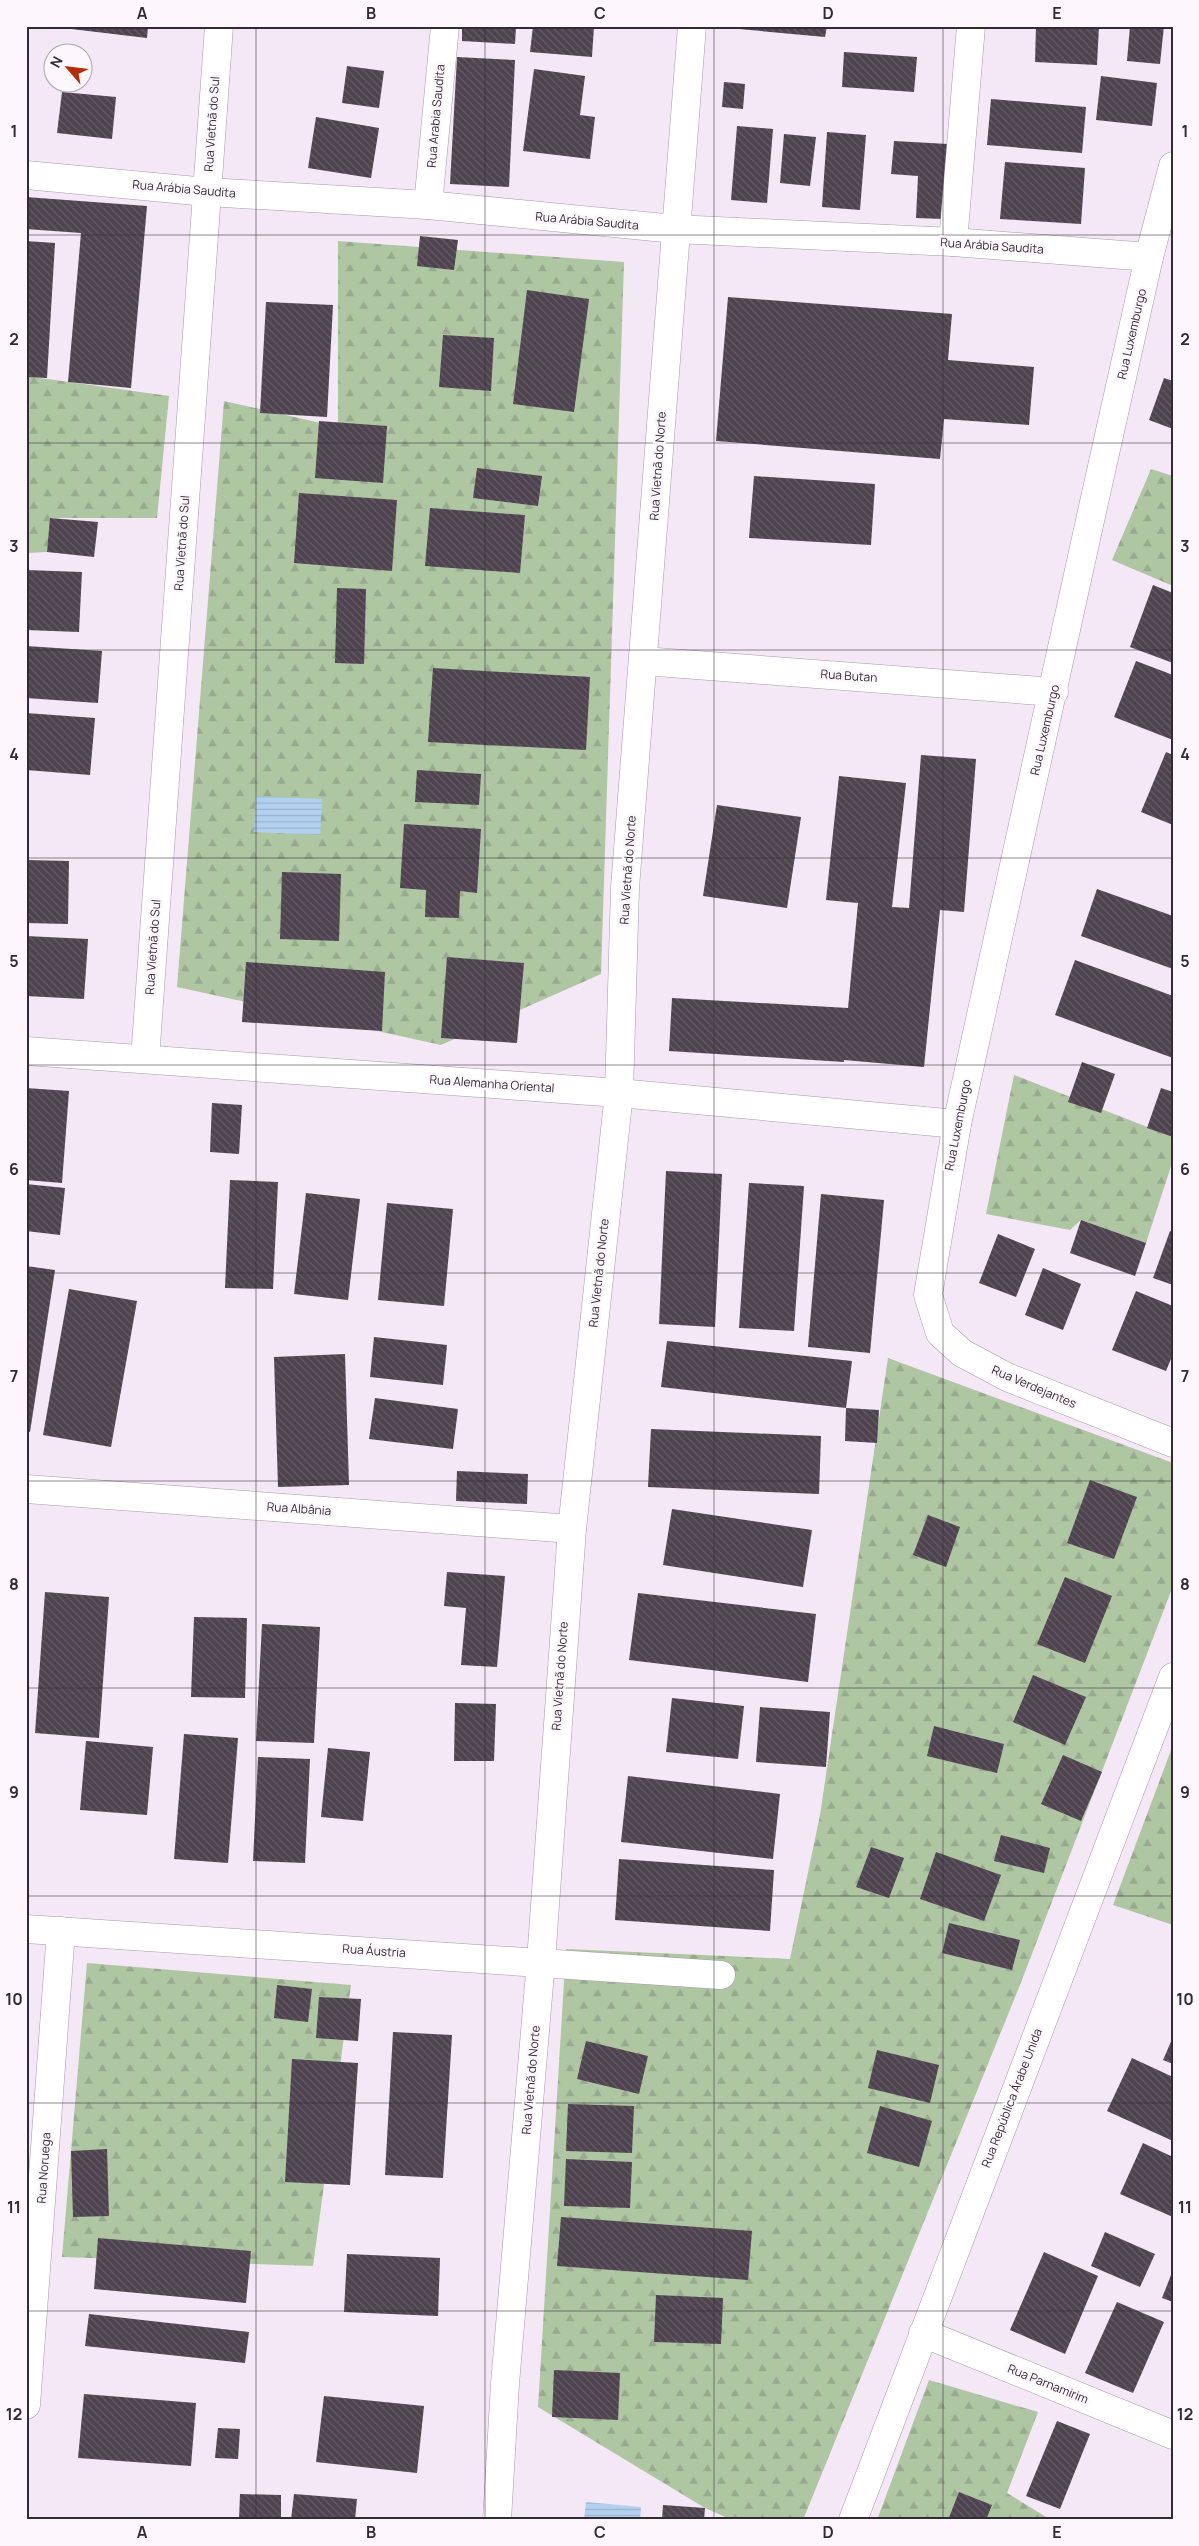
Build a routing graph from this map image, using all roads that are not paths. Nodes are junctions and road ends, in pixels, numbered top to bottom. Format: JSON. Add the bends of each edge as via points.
{"nodes":[{"id":1,"x":219,"y":26,"type":"edge"},
{"id":2,"x":445,"y":26,"type":"edge"},
{"id":3,"x":692,"y":26,"type":"edge"},
{"id":4,"x":972,"y":26,"type":"edge"},
{"id":5,"x":1173,"y":166,"type":"edge"},
{"id":6,"x":26,"y":175,"type":"edge"},
{"id":7,"x":208,"y":192,"type":"junction"},
{"id":8,"x":428,"y":205,"type":"junction"},
{"id":9,"x":675,"y":229,"type":"junction"},
{"id":10,"x":954,"y":242,"type":"junction"},
{"id":11,"x":1149,"y":257,"type":"junction"},
{"id":12,"x":643,"y":661,"type":"junction"},
{"id":13,"x":1054,"y":692,"type":"junction"},
{"id":14,"x":26,"y":1052,"type":"edge"},
{"id":15,"x":145,"y":1059,"type":"junction"},
{"id":16,"x":619,"y":1093,"type":"junction"},
{"id":17,"x":957,"y":1124,"type":"junction"},
{"id":18,"x":928,"y":1295,"type":"joint"},
{"id":19,"x":1173,"y":1443,"type":"edge"},
{"id":20,"x":26,"y":1489,"type":"edge"},
{"id":21,"x":572,"y":1529,"type":"junction"},
{"id":22,"x":1173,"y":1677,"type":"edge"},
{"id":23,"x":26,"y":1929,"type":"edge"},
{"id":24,"x":61,"y":1931,"type":"junction"},
{"id":25,"x":541,"y":1961,"type":"junction"},
{"id":26,"x":721,"y":1975,"type":"dead end"},
{"id":27,"x":923,"y":2332,"type":"junction"},
{"id":28,"x":26,"y":2405,"type":"edge"},
{"id":29,"x":1173,"y":2435,"type":"edge"},
{"id":30,"x":498,"y":2520,"type":"edge"},
{"id":31,"x":853,"y":2520,"type":"edge"}],
"edges":[{"from":1,"to":7,"type":"street","name":"Rua Vietnã do Sul"},
{"from":2,"to":8,"type":"street","name":"Rua Arabia Saudita"},
{"from":3,"to":9,"type":"street","name":"Rua Vietnã do Norte"},
{"from":4,"to":10,"type":"street"},
{"from":5,"to":11,"type":"street","name":"Rua Luxemburgo"},
{"from":6,"to":7,"type":"street","name":"Rua Arábia Saudita"},
{"from":7,"to":8,"type":"street","name":"Rua Arábia Saudita"},
{"from":7,"to":15,"type":"street","name":"Rua Vietnã do Sul"},
{"from":8,"to":9,"type":"street","name":"Rua Arábia Saudita"},
{"from":9,"to":10,"type":"street","name":"Rua Arábia Saudita"},
{"from":9,"to":12,"type":"street","name":"Rua Vietnã do Norte"},
{"from":10,"to":11,"type":"street","name":"Rua Arábia Saudita"},
{"from":11,"to":13,"type":"street","name":"Rua Luxemburgo"},
{"from":12,"to":13,"type":"street","name":"Rua Butan"},
{"from":12,"to":16,"type":"street","name":"Rua Vietnã do Norte","via":[[626,888]]},
{"from":13,"to":17,"type":"street","name":"Rua Luxemburgo"},
{"from":14,"to":15,"type":"street","name":"Rua Alemanha Oriental"},
{"from":15,"to":16,"type":"street","name":"Rua Alemanha Oriental"},
{"from":16,"to":17,"type":"street","name":"Rua Alemanha Oriental"},
{"from":16,"to":21,"type":"street","name":"Rua Vietnã do Norte"},
{"from":17,"to":18,"type":"street","name":"Rua Luxemburgo"},
{"from":18,"to":19,"type":"street","name":"Rua Verdejantes","via":[[940,1333],[962,1354],[1006,1377]]},
{"from":20,"to":21,"type":"street","name":"Rua Albânia"},
{"from":21,"to":25,"type":"street","name":"Rua Vietnã do Norte"},
{"from":22,"to":27,"type":"street","name":"Rua República Árabe Unida"},
{"from":23,"to":24,"type":"street","name":"Rua Áustria"},
{"from":24,"to":25,"type":"street","name":"Rua Áustria"},
{"from":24,"to":28,"type":"street","name":"Rua Noruega"},
{"from":25,"to":26,"type":"street","name":"Rua Áustria"},
{"from":25,"to":30,"type":"street","name":"Rua Vietnã do Norte","via":[[506,2374]]},
{"from":27,"to":29,"type":"street","name":"Rua Parnamirim"},
{"from":27,"to":31,"type":"street","name":"Rua República Árabe Unida"}]}
